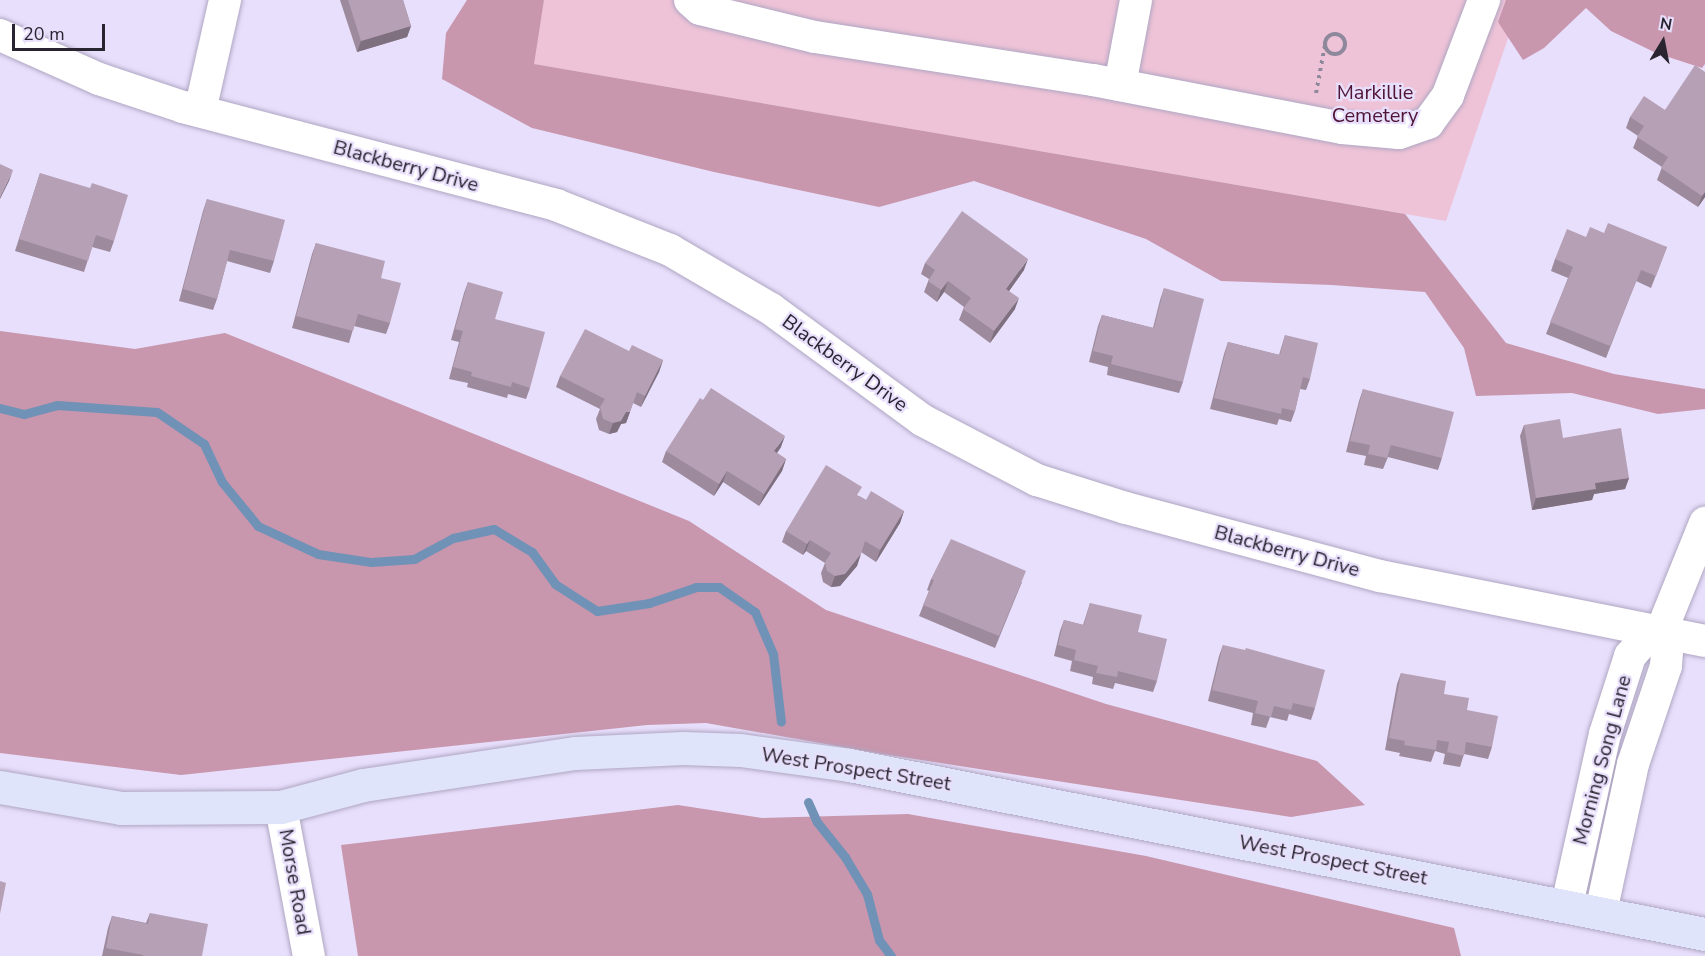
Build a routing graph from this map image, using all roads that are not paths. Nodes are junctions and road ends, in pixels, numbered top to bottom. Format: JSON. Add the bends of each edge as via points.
{"nodes":[{"id":1,"x":225,"y":0,"type":"edge"},
{"id":2,"x":690,"y":0,"type":"edge"},
{"id":3,"x":1136,"y":0,"type":"edge"},
{"id":4,"x":1484,"y":0,"type":"edge"},
{"id":5,"x":0,"y":35,"type":"edge"},
{"id":6,"x":1120,"y":86,"type":"junction"},
{"id":7,"x":200,"y":111,"type":"junction"},
{"id":8,"x":1705,"y":523,"type":"edge"},
{"id":9,"x":1661,"y":632,"type":"junction"},
{"id":10,"x":1705,"y":641,"type":"edge"},
{"id":11,"x":0,"y":787,"type":"edge"},
{"id":12,"x":281,"y":807,"type":"junction"},
{"id":13,"x":1567,"y":905,"type":"junction"},
{"id":14,"x":1601,"y":912,"type":"junction"},
{"id":15,"x":1705,"y":934,"type":"edge"},
{"id":16,"x":309,"y":956,"type":"edge"}],
"edges":[{"from":1,"to":7,"type":"street"},
{"from":2,"to":6,"type":"street","via":[[700,9],[815,37]]},
{"from":3,"to":6,"type":"street"},
{"from":4,"to":6,"type":"street","via":[[1448,95],[1428,123],[1399,133],[1310,123]]},
{"from":5,"to":7,"type":"street","name":"Blackberry Drive","via":[[99,79]]},
{"from":7,"to":9,"type":"street","name":"Blackberry Drive","via":[[556,205],[670,250],[771,309],[922,420],[1037,480],[1380,576]]},
{"from":8,"to":9,"type":"street"},
{"from":9,"to":10,"type":"street","name":"Blackberry Drive"},
{"from":9,"to":13,"type":"street","name":"Morning Song Lane","via":[[1642,642],[1630,656],[1605,734]]},
{"from":9,"to":14,"type":"street","name":"Morning Song Lane","via":[[1667,650],[1666,666],[1633,764]]},
{"from":11,"to":12,"type":"street","name":"West Prospect Street","via":[[121,808]]},
{"from":12,"to":13,"type":"street","name":"West Prospect Street","via":[[363,785],[575,753],[682,748],[740,750],[849,765]]},
{"from":12,"to":16,"type":"street","name":"Morse Road"},
{"from":13,"to":14,"type":"street","name":"West Prospect Street"},
{"from":14,"to":15,"type":"street","name":"West Prospect Street"}]}
